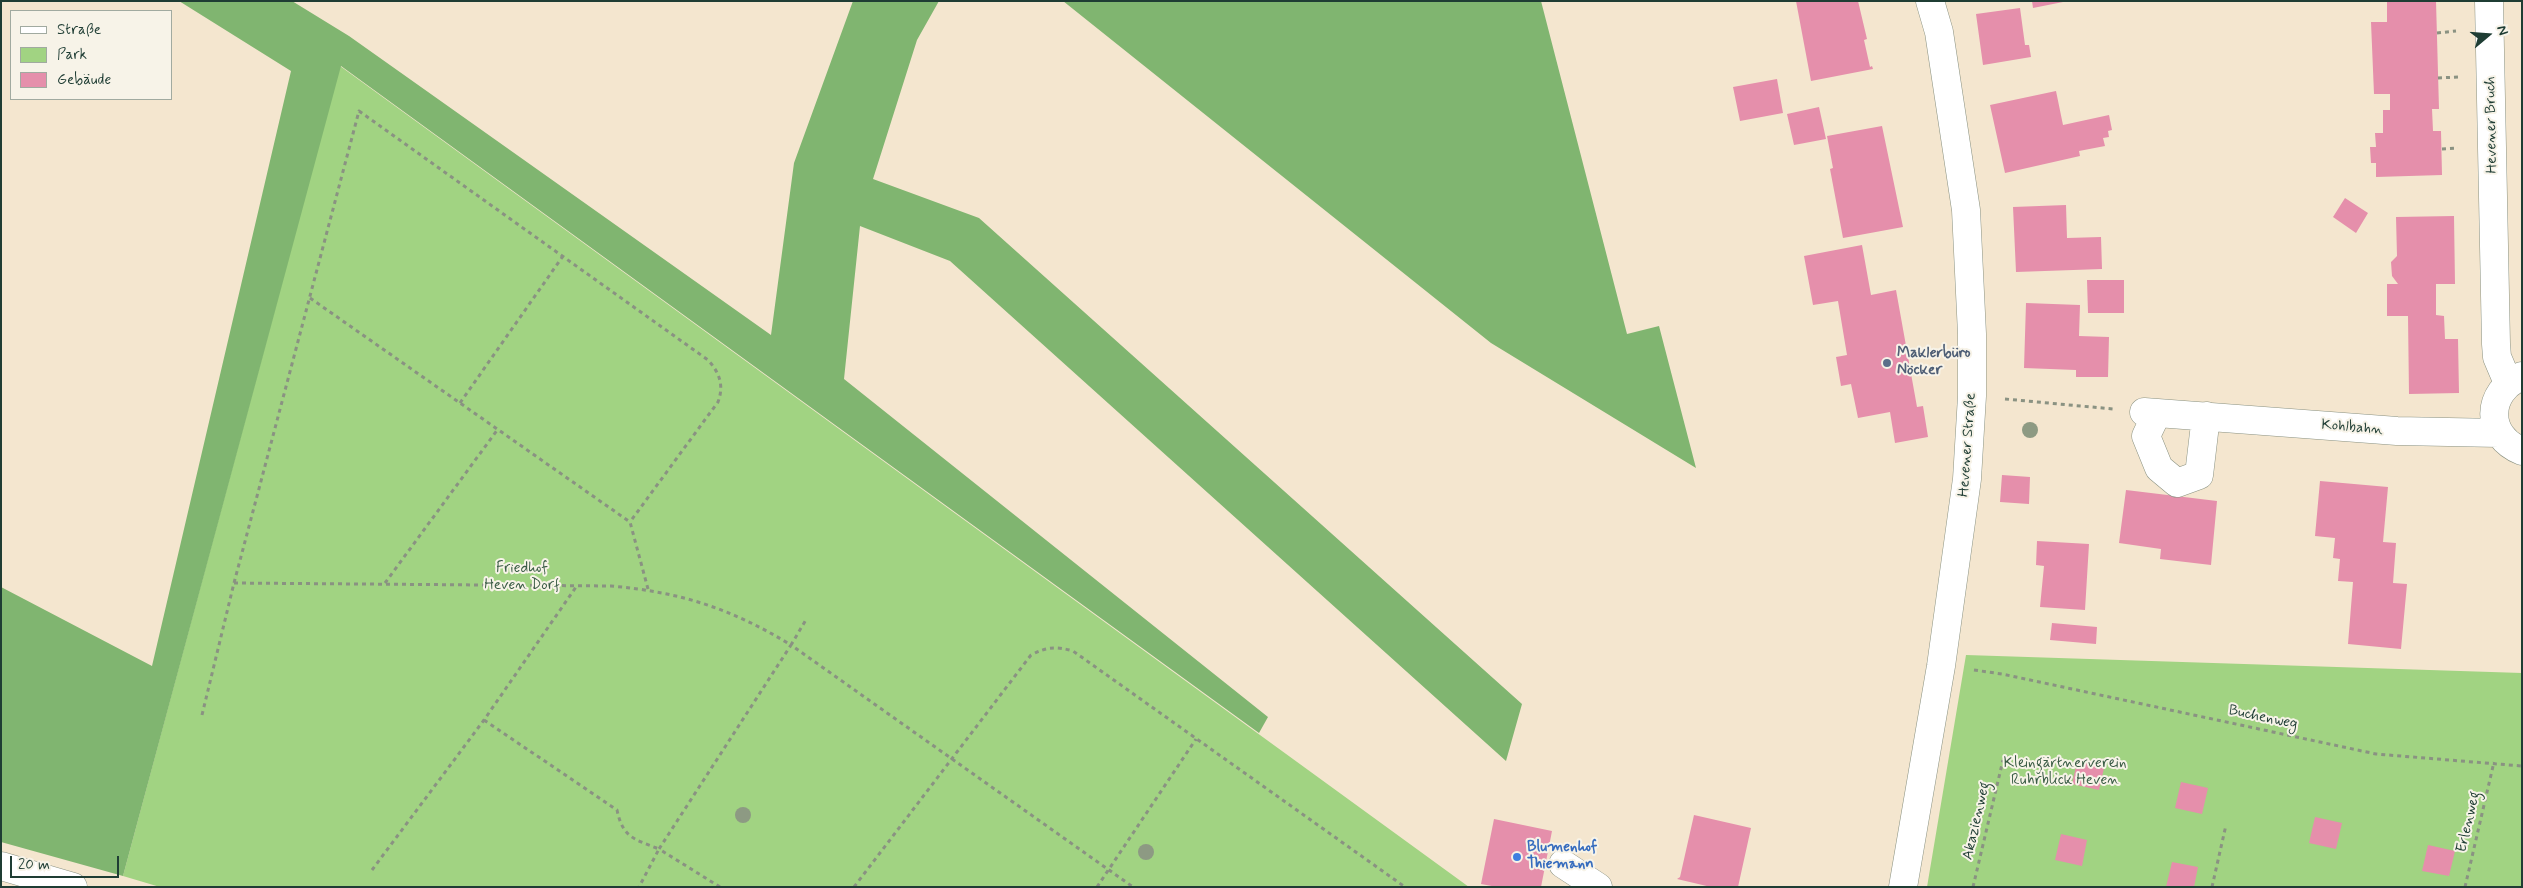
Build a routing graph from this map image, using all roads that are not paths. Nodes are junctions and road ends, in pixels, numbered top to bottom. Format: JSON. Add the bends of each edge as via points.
{"nodes":[{"id":1,"x":1930,"y":1,"type":"edge"},
{"id":2,"x":2489,"y":1,"type":"edge"},
{"id":3,"x":2515,"y":379,"type":"edge"},
{"id":4,"x":2206,"y":416,"type":"junction"},
{"id":5,"x":2498,"y":433,"type":"junction"},
{"id":6,"x":2522,"y":451,"type":"edge"},
{"id":7,"x":1563,"y":864,"type":"dead end"},
{"id":8,"x":1,"y":866,"type":"edge"},
{"id":9,"x":73,"y":887,"type":"edge"},
{"id":10,"x":1598,"y":887,"type":"edge"},
{"id":11,"x":1903,"y":887,"type":"edge"}],
"edges":[{"from":1,"to":11,"type":"street","name":"Hevener Straße","via":[[1939,32],[1966,210],[1972,396],[1967,479],[1941,666]]},
{"from":2,"to":3,"type":"street","name":"Hevener Bruch","via":[[2496,344],[2498,357]]},
{"from":3,"to":5,"type":"street","via":[[2497,398],[2494,415]]},
{"from":4,"to":4,"type":"street","name":"Kohlbahn","via":[[2150,413],[2146,436],[2159,468],[2177,483],[2199,475]]},
{"from":4,"to":5,"type":"street","name":"Kohlbahn","via":[[2397,432]]},
{"from":5,"to":6,"type":"street","via":[[2508,444]]},
{"from":7,"to":10,"type":"street"},
{"from":8,"to":9,"type":"street"}]}
